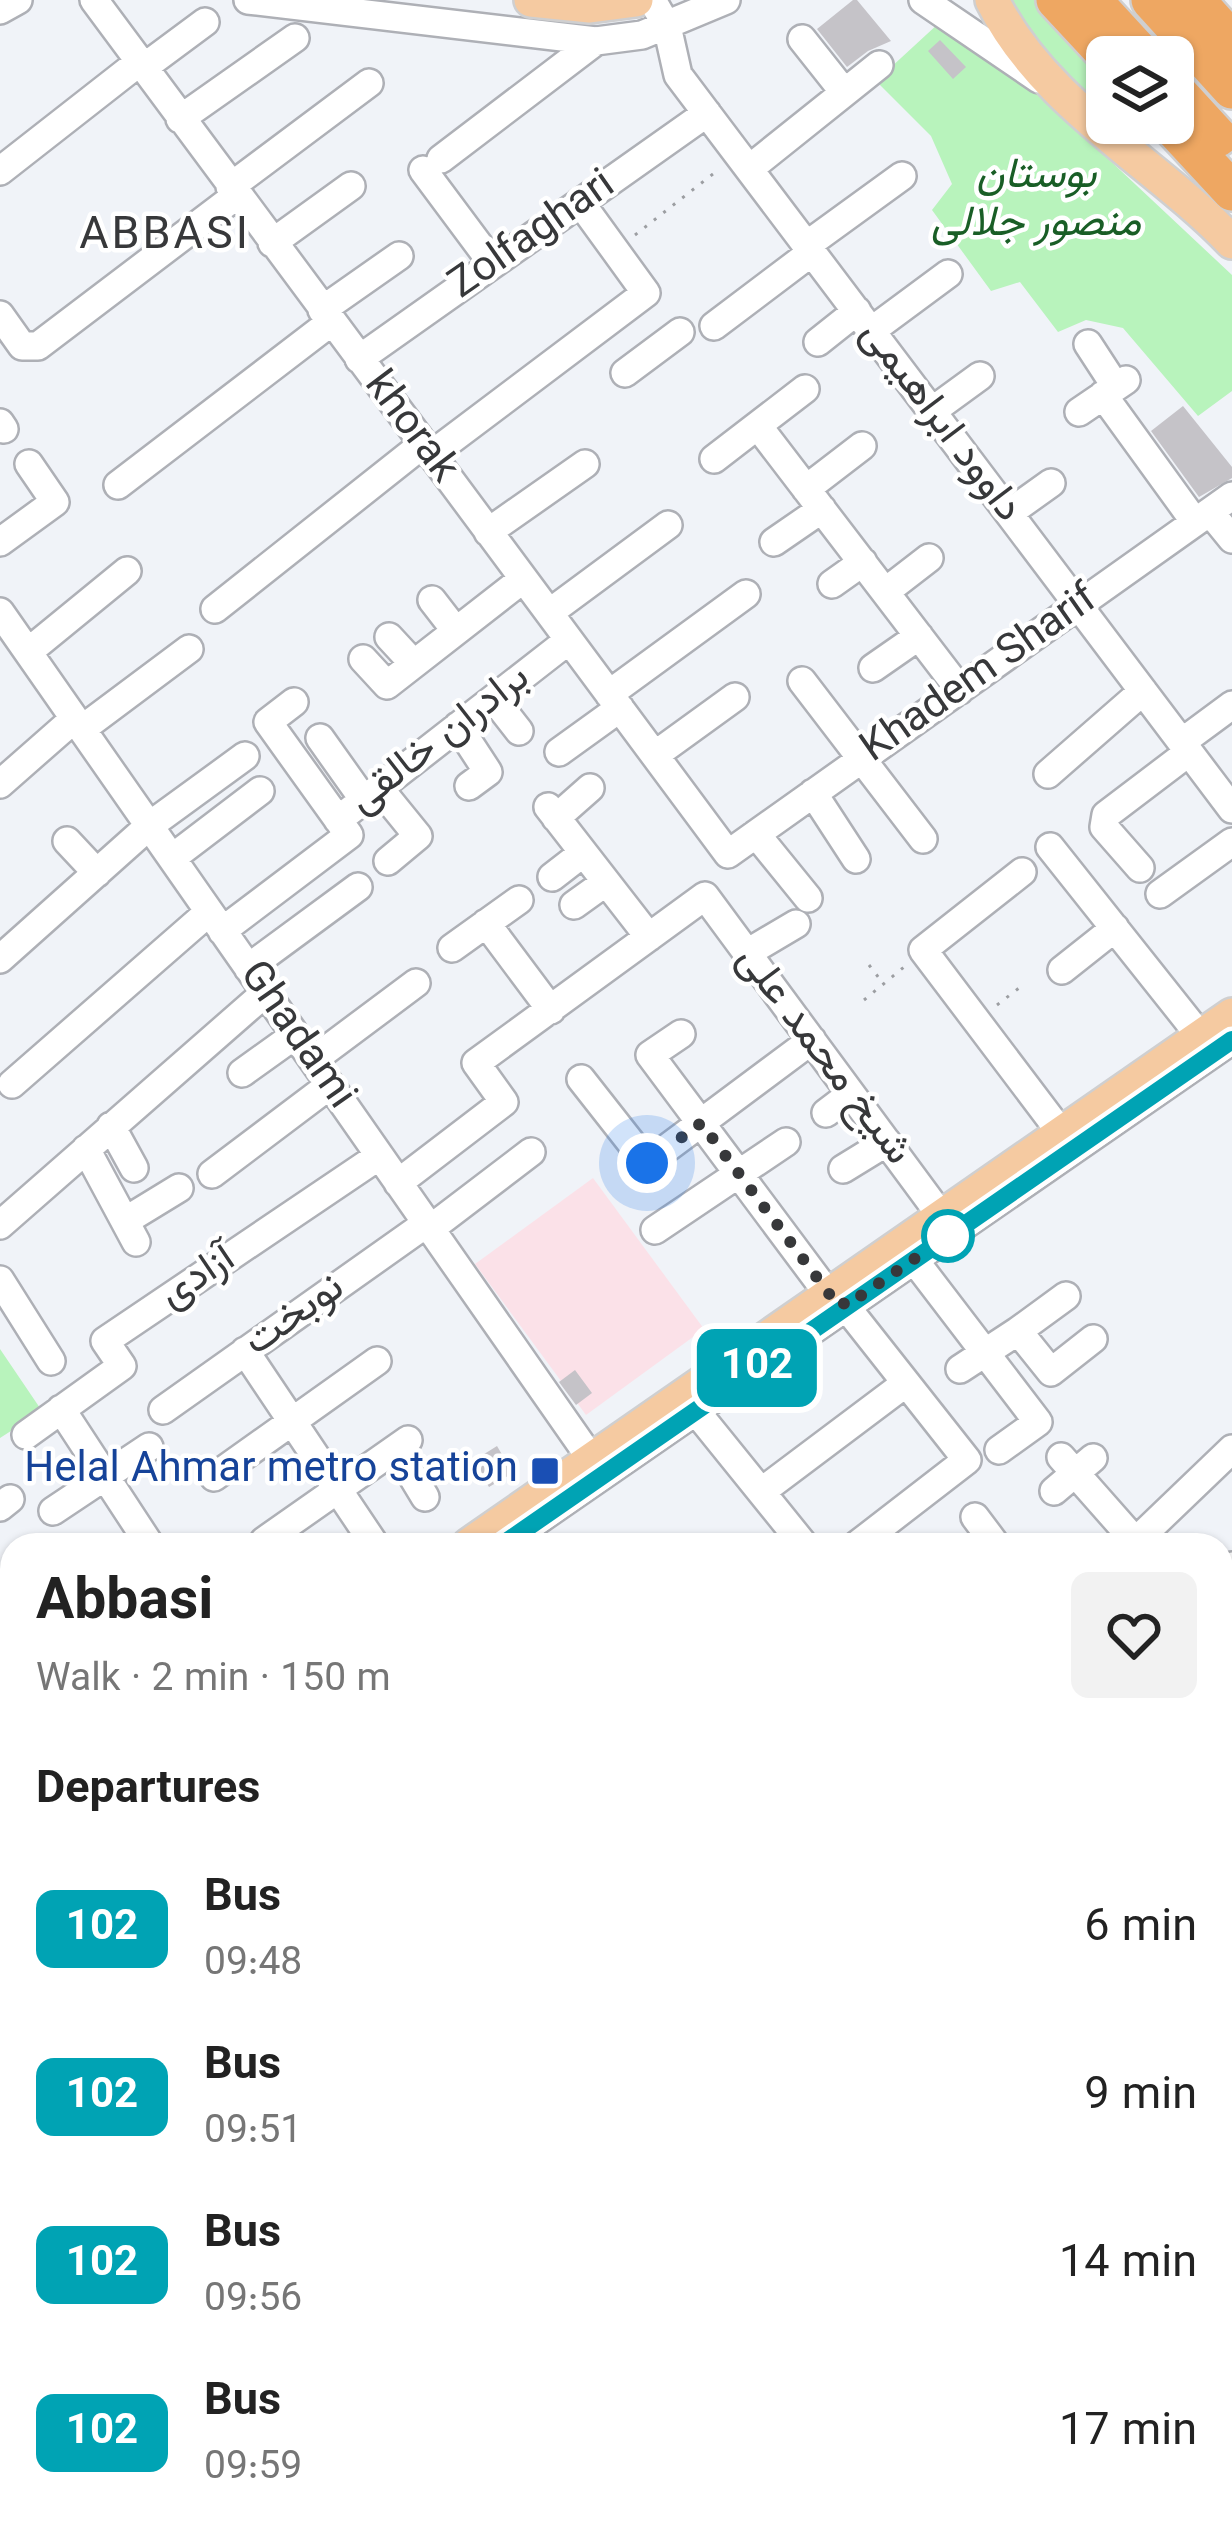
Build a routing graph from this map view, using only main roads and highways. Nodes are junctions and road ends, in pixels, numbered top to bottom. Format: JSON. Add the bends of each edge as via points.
{"nodes":[{"id":1,"x":531,"y":0,"type":"edge"},
{"id":2,"x":636,"y":0,"type":"edge"},
{"id":3,"x":992,"y":0,"type":"edge"},
{"id":4,"x":1056,"y":0,"type":"edge"},
{"id":5,"x":1091,"y":0,"type":"edge"},
{"id":6,"x":1151,"y":0,"type":"edge"},
{"id":7,"x":1195,"y":0,"type":"edge"},
{"id":8,"x":1089,"y":36,"type":"edge"},
{"id":9,"x":1124,"y":36,"type":"edge"},
{"id":10,"x":1232,"y":41,"type":"edge"},
{"id":11,"x":1232,"y":88,"type":"edge"},
{"id":12,"x":1194,"y":111,"type":"edge"},
{"id":13,"x":1188,"y":144,"type":"edge"},
{"id":14,"x":1232,"y":152,"type":"edge"},
{"id":15,"x":1232,"y":191,"type":"edge"},
{"id":16,"x":1232,"y":242,"type":"edge"},
{"id":17,"x":1232,"y":1015,"type":"edge"},
{"id":18,"x":1216,"y":1038,"type":"edge"},
{"id":19,"x":487,"y":1533,"type":"edge"}],
"edges":[{"from":1,"to":2,"type":"main road"},
{"from":3,"to":16,"type":"main road","via":[[1073,103]]},
{"from":4,"to":8,"type":"highway"},
{"from":5,"to":9,"type":"highway"},
{"from":6,"to":11,"type":"highway"},
{"from":7,"to":10,"type":"highway"},
{"from":12,"to":14,"type":"highway"},
{"from":13,"to":15,"type":"highway"},
{"from":17,"to":18,"type":"main road"},
{"from":18,"to":19,"type":"main road","via":[[1062,1133],[942,1216],[908,1252]]}]}
